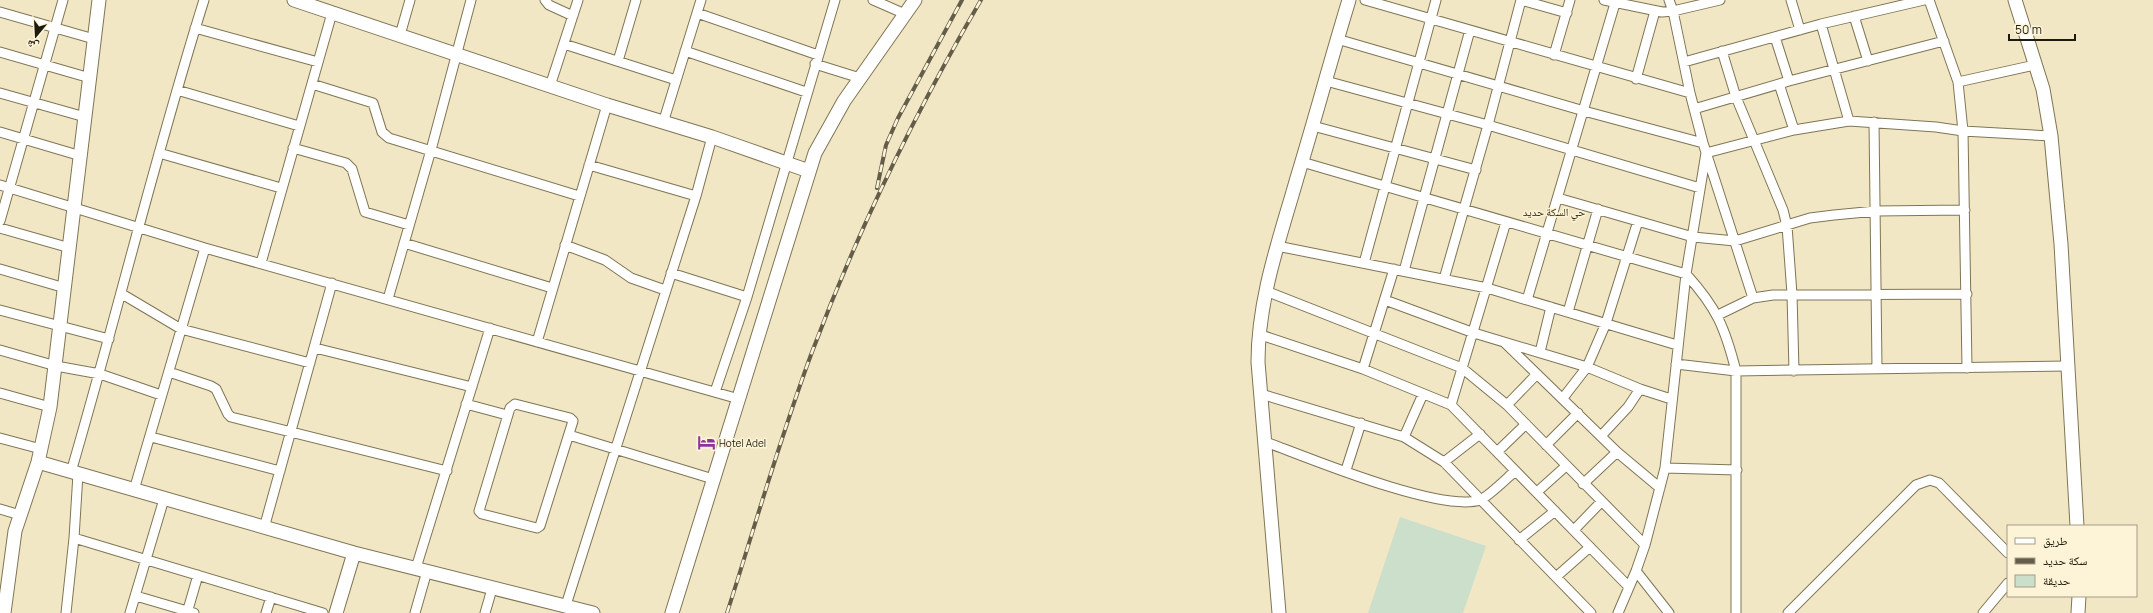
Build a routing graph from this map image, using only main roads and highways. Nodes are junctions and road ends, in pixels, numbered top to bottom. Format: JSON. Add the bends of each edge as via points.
{"nodes":[{"id":1,"x":99,"y":0,"type":"edge"},
{"id":2,"x":294,"y":0,"type":"edge"},
{"id":3,"x":914,"y":0,"type":"edge"},
{"id":4,"x":1349,"y":0,"type":"edge"},
{"id":5,"x":2015,"y":0,"type":"edge"},
{"id":6,"x":809,"y":172,"type":"junction"},
{"id":7,"x":39,"y":456,"type":"junction"},
{"id":8,"x":2077,"y":525,"type":"edge"},
{"id":9,"x":354,"y":553,"type":"junction"},
{"id":10,"x":3,"y":593,"type":"edge"},
{"id":11,"x":2079,"y":597,"type":"edge"},
{"id":12,"x":4,"y":613,"type":"edge"},
{"id":13,"x":336,"y":613,"type":"edge"},
{"id":14,"x":594,"y":613,"type":"edge"},
{"id":15,"x":672,"y":613,"type":"edge"},
{"id":16,"x":1280,"y":613,"type":"edge"},
{"id":17,"x":2078,"y":613,"type":"edge"}],
"edges":[{"from":1,"to":7,"type":"main road","via":[[56,366]]},
{"from":2,"to":6,"type":"main road","via":[[607,105],[712,137]]},
{"from":3,"to":6,"type":"main road","via":[[823,136]]},
{"from":4,"to":16,"type":"main road","via":[[1277,246],[1258,334],[1258,362]]},
{"from":5,"to":8,"type":"main road","via":[[2048,109],[2052,136]]},
{"from":6,"to":15,"type":"main road"},
{"from":7,"to":9,"type":"main road","via":[[75,473]]},
{"from":7,"to":10,"type":"main road","via":[[20,515]]},
{"from":9,"to":13,"type":"main road"},
{"from":9,"to":14,"type":"main road"},
{"from":10,"to":12,"type":"main road"},
{"from":11,"to":17,"type":"main road"}]}
